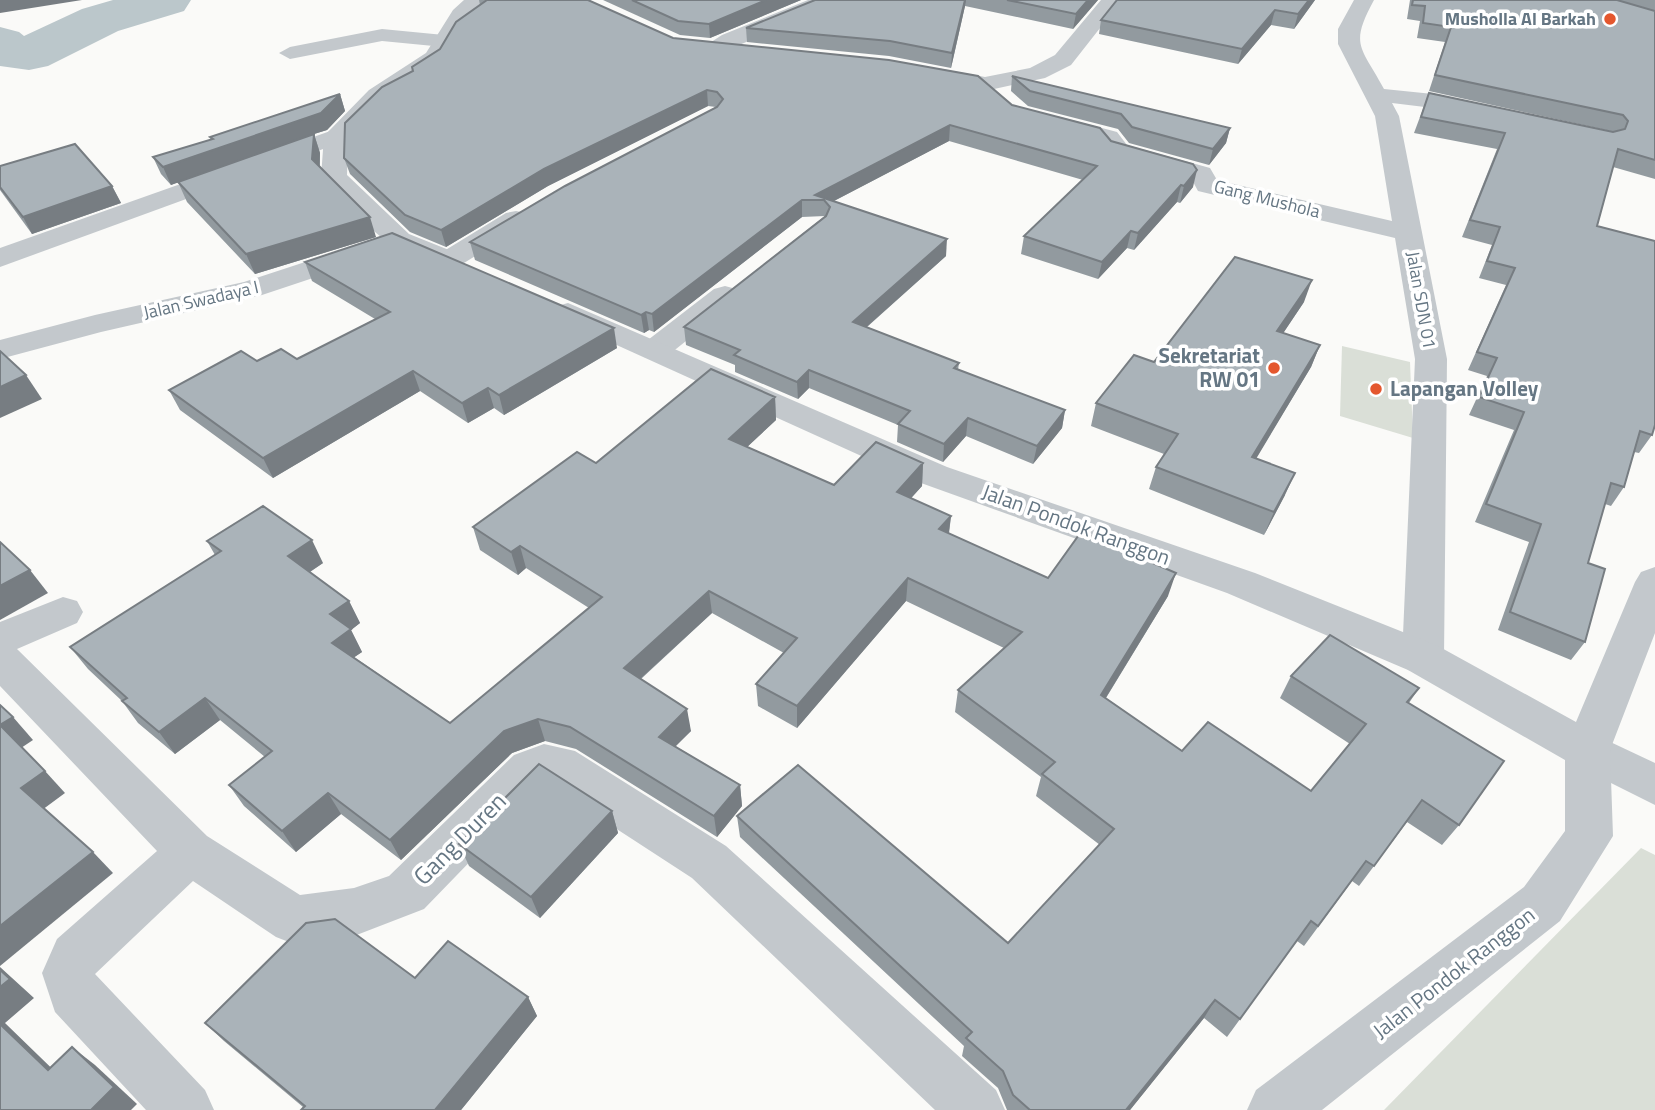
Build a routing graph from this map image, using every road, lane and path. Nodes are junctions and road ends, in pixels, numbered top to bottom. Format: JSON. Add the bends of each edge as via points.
{"nodes":[{"id":1,"x":476,"y":0,"type":"edge"},
{"id":2,"x":821,"y":0,"type":"edge"},
{"id":3,"x":1112,"y":0,"type":"edge"},
{"id":4,"x":1364,"y":0,"type":"edge"},
{"id":5,"x":444,"y":41,"type":"junction"},
{"id":6,"x":687,"y":46,"type":"edge"},
{"id":7,"x":713,"y":48,"type":"junction"},
{"id":8,"x":754,"y":52,"type":"edge"},
{"id":9,"x":290,"y":53,"type":"dead end"},
{"id":10,"x":917,"y":71,"type":"edge"},
{"id":11,"x":985,"y":84,"type":"junction"},
{"id":12,"x":1378,"y":94,"type":"junction"},
{"id":13,"x":1501,"y":116,"type":"edge"},
{"id":14,"x":336,"y":136,"type":"junction"},
{"id":15,"x":536,"y":207,"type":"edge"},
{"id":16,"x":1409,"y":233,"type":"junction"},
{"id":17,"x":399,"y":240,"type":"junction"},
{"id":18,"x":0,"y":258,"type":"edge"},
{"id":19,"x":449,"y":260,"type":"junction"},
{"id":20,"x":750,"y":275,"type":"edge"},
{"id":21,"x":486,"y":276,"type":"edge"},
{"id":22,"x":534,"y":297,"type":"edge"},
{"id":23,"x":655,"y":349,"type":"junction"},
{"id":24,"x":0,"y":350,"type":"edge"},
{"id":25,"x":1655,"y":582,"type":"edge"},
{"id":26,"x":64,"y":612,"type":"dead end"},
{"id":27,"x":0,"y":639,"type":"edge"},
{"id":28,"x":1423,"y":658,"type":"junction"},
{"id":29,"x":0,"y":660,"type":"edge"},
{"id":30,"x":1587,"y":750,"type":"junction"},
{"id":31,"x":1655,"y":785,"type":"edge"},
{"id":32,"x":190,"y":852,"type":"junction"},
{"id":33,"x":185,"y":1110,"type":"edge"},
{"id":34,"x":976,"y":1110,"type":"edge"},
{"id":35,"x":1276,"y":1110,"type":"edge"}],
"edges":[{"from":1,"to":5,"type":"street","via":[[460,14]]},
{"from":2,"to":7,"type":"street"},
{"from":3,"to":11,"type":"street","via":[[1062,60],[1037,73]]},
{"from":4,"to":12,"type":"street","name":"Jalan SDN 01","via":[[1348,29],[1349,44]]},
{"from":5,"to":9,"type":"street","via":[[383,35]]},
{"from":5,"to":14,"type":"street","via":[[434,57],[377,95]]},
{"from":6,"to":7,"type":"street"},
{"from":7,"to":8,"type":"street"},
{"from":10,"to":11,"type":"street"},
{"from":11,"to":16,"type":"street","name":"Gang Mushola","via":[[1021,111],[1108,137],[1118,150],[1201,173],[1207,185]]},
{"from":12,"to":13,"type":"street"},
{"from":12,"to":16,"type":"street","name":"Jalan SDN 01","via":[[1387,116]]},
{"from":14,"to":17,"type":"street","via":[[334,177]]},
{"from":14,"to":18,"type":"street"},
{"from":15,"to":19,"type":"street"},
{"from":16,"to":28,"type":"street","name":"Jalan SDN 01","via":[[1431,359]]},
{"from":17,"to":19,"type":"street"},
{"from":17,"to":24,"type":"street","name":"Jalan Swadaya I","via":[[252,289]]},
{"from":19,"to":21,"type":"street"},
{"from":20,"to":23,"type":"street"},
{"from":22,"to":23,"type":"street","name":"Jalan Pondok Ranggon"},
{"from":23,"to":28,"type":"street","name":"Jalan Pondok Ranggon","via":[[934,475],[1241,583]]},
{"from":25,"to":30,"type":"street"},
{"from":26,"to":27,"type":"street"},
{"from":28,"to":30,"type":"street","name":"Jalan Pondok Ranggon"},
{"from":29,"to":32,"type":"street","name":"Gang Duren"},
{"from":30,"to":31,"type":"street"},
{"from":30,"to":35,"type":"street","name":"Jalan Pondok Ranggon","via":[[1589,835],[1542,904]]},
{"from":32,"to":33,"type":"street","via":[[75,957],[68,973],[74,992]]},
{"from":32,"to":34,"type":"street","name":"Gang Duren","via":[[295,920],[354,912],[406,893],[530,769],[544,763],[559,765],[709,862]]}]}
